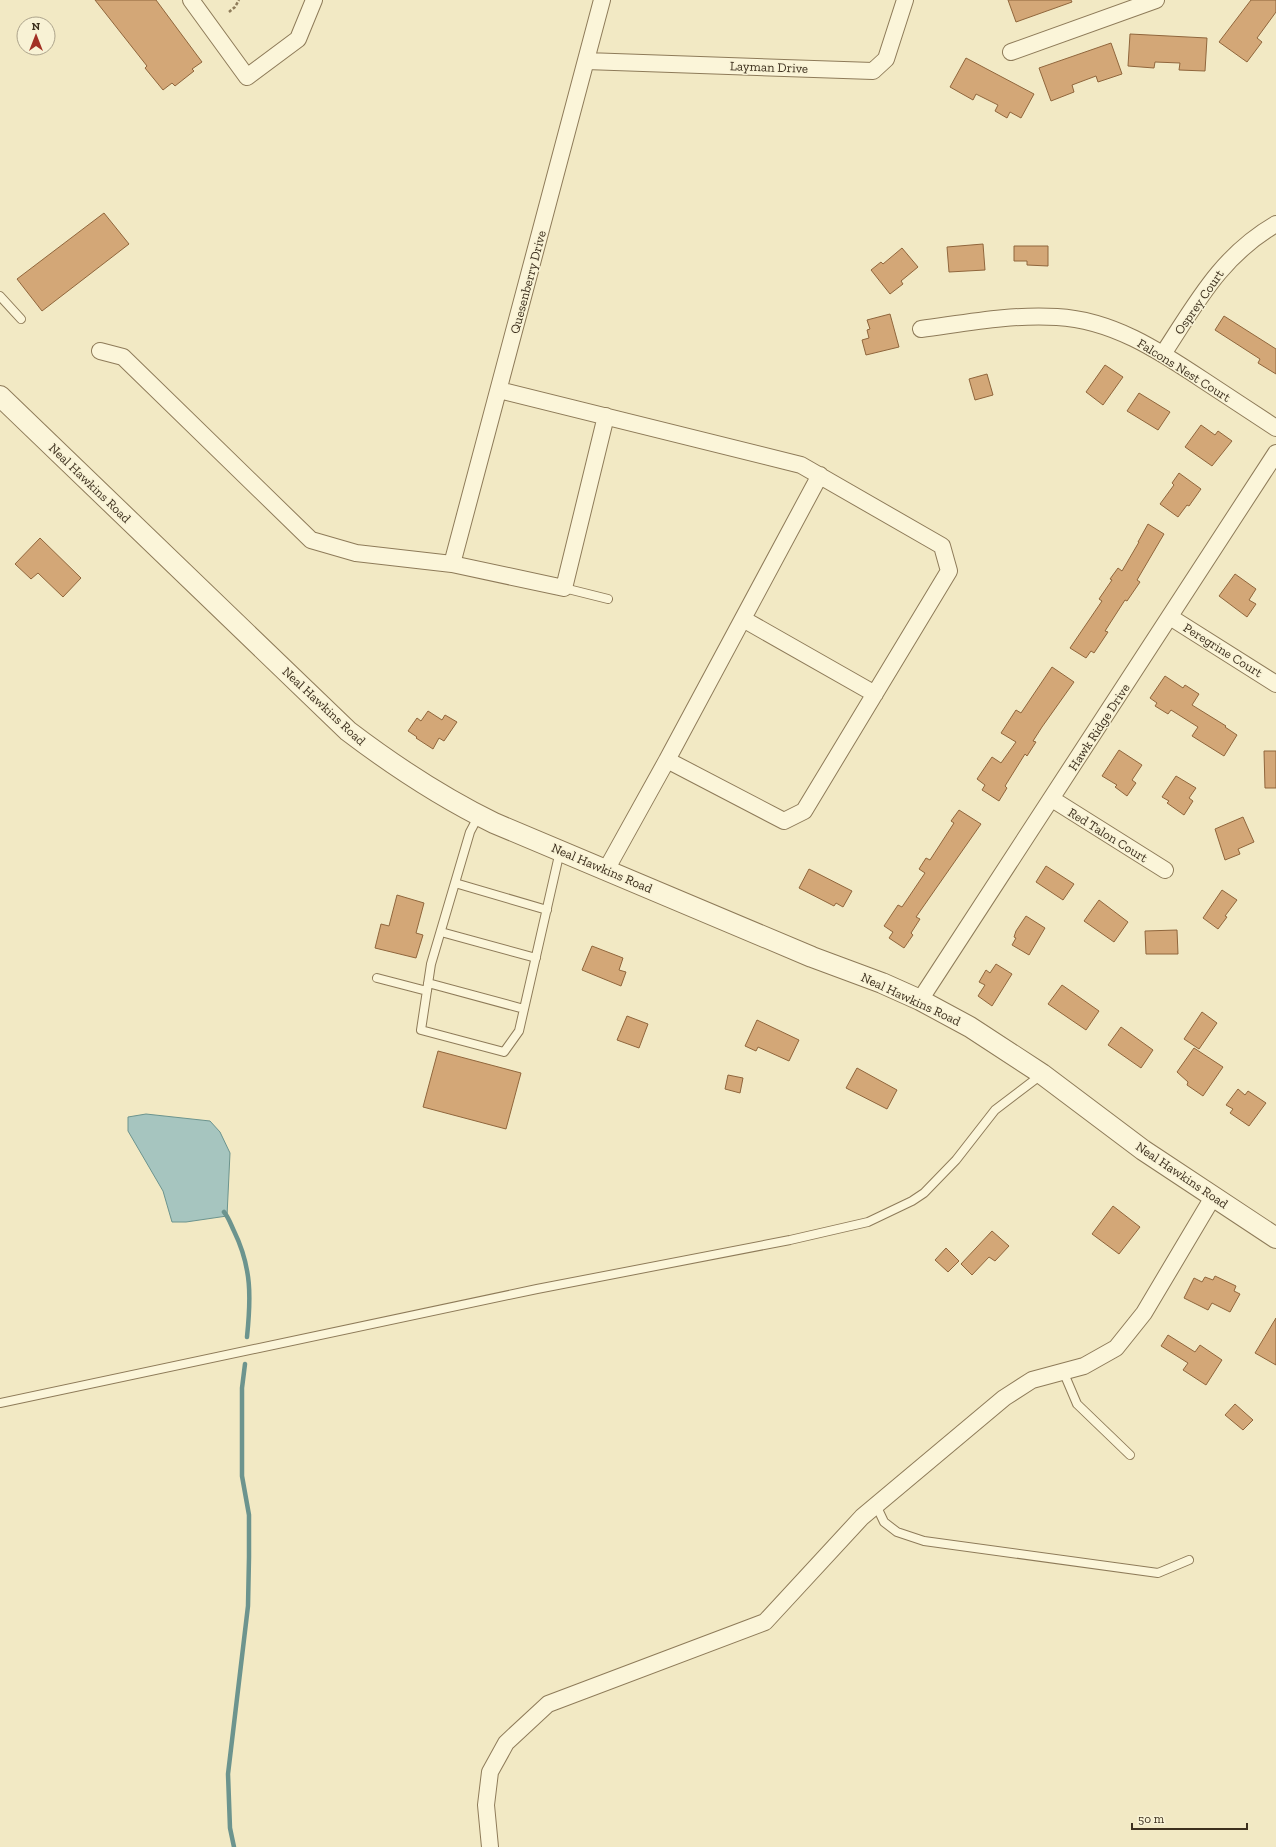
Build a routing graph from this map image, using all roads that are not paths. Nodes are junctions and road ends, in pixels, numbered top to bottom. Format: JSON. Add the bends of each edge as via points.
{"nodes":[{"id":1,"x":191,"y":0,"type":"edge"},
{"id":2,"x":314,"y":0,"type":"edge"},
{"id":3,"x":602,"y":0,"type":"edge"},
{"id":4,"x":905,"y":0,"type":"edge"},
{"id":5,"x":1156,"y":0,"type":"edge"},
{"id":6,"x":1011,"y":52,"type":"dead end"},
{"id":7,"x":586,"y":61,"type":"junction"},
{"id":8,"x":1276,"y":224,"type":"edge"},
{"id":9,"x":0,"y":296,"type":"edge"},
{"id":10,"x":21,"y":319,"type":"dead end"},
{"id":11,"x":921,"y":330,"type":"dead end"},
{"id":12,"x":100,"y":351,"type":"dead end"},
{"id":13,"x":1163,"y":354,"type":"junction"},
{"id":14,"x":499,"y":390,"type":"junction"},
{"id":15,"x":0,"y":396,"type":"edge"},
{"id":16,"x":606,"y":416,"type":"junction"},
{"id":17,"x":1276,"y":428,"type":"edge"},
{"id":18,"x":1276,"y":453,"type":"edge"},
{"id":19,"x":820,"y":475,"type":"junction"},
{"id":20,"x":452,"y":564,"type":"junction"},
{"id":21,"x":564,"y":588,"type":"junction"},
{"id":22,"x":608,"y":599,"type":"dead end"},
{"id":23,"x":1170,"y":617,"type":"junction"},
{"id":24,"x":743,"y":619,"type":"junction"},
{"id":25,"x":1276,"y":684,"type":"edge"},
{"id":26,"x":875,"y":694,"type":"junction"},
{"id":27,"x":667,"y":760,"type":"junction"},
{"id":28,"x":1052,"y":799,"type":"junction"},
{"id":29,"x":479,"y":815,"type":"junction"},
{"id":30,"x":560,"y":850,"type":"junction"},
{"id":31,"x":606,"y":870,"type":"junction"},
{"id":32,"x":1164,"y":870,"type":"dead end"},
{"id":33,"x":455,"y":883,"type":"junction"},
{"id":34,"x":547,"y":910,"type":"junction"},
{"id":35,"x":440,"y":932,"type":"junction"},
{"id":36,"x":536,"y":958,"type":"junction"},
{"id":37,"x":377,"y":978,"type":"dead end"},
{"id":38,"x":427,"y":987,"type":"junction"},
{"id":39,"x":920,"y":1000,"type":"junction"},
{"id":40,"x":524,"y":1009,"type":"junction"},
{"id":41,"x":1042,"y":1074,"type":"junction"},
{"id":42,"x":1212,"y":1197,"type":"junction"},
{"id":43,"x":1276,"y":1238,"type":"edge"},
{"id":44,"x":1063,"y":1372,"type":"junction"},
{"id":45,"x":0,"y":1403,"type":"edge"},
{"id":46,"x":1130,"y":1455,"type":"dead end"},
{"id":47,"x":876,"y":1505,"type":"junction"},
{"id":48,"x":1189,"y":1560,"type":"dead end"},
{"id":49,"x":490,"y":1847,"type":"edge"}],
"edges":[{"from":1,"to":2,"type":"street","via":[[247,77],[298,39]]},
{"from":3,"to":7,"type":"street","name":"Quesenberry Drive"},
{"from":4,"to":7,"type":"street","name":"Layman Drive","via":[[886,59],[873,71]]},
{"from":5,"to":6,"type":"street"},
{"from":7,"to":14,"type":"street","name":"Quesenberry Drive"},
{"from":8,"to":13,"type":"street","name":"Osprey Court","via":[[1247,243],[1220,270]]},
{"from":9,"to":10,"type":"lane"},
{"from":11,"to":13,"type":"street","name":"Falcons Nest Court","via":[[1018,318],[1057,317],[1095,324],[1128,336]]},
{"from":12,"to":20,"type":"street","via":[[123,357],[311,540],[356,553]]},
{"from":13,"to":17,"type":"street","name":"Falcons Nest Court"},
{"from":14,"to":16,"type":"street"},
{"from":14,"to":20,"type":"street","name":"Quesenberry Drive"},
{"from":15,"to":29,"type":"street","name":"Neal Hawkins Road","via":[[348,730],[406,774]]},
{"from":16,"to":19,"type":"street","via":[[801,465]]},
{"from":16,"to":21,"type":"street"},
{"from":18,"to":23,"type":"street","name":"Hawk Ridge Drive"},
{"from":19,"to":24,"type":"street"},
{"from":19,"to":26,"type":"street","via":[[942,546],[949,571]]},
{"from":20,"to":21,"type":"street"},
{"from":21,"to":22,"type":"lane"},
{"from":23,"to":25,"type":"street","name":"Peregrine Court"},
{"from":23,"to":28,"type":"street","name":"Hawk Ridge Drive"},
{"from":24,"to":26,"type":"street"},
{"from":24,"to":27,"type":"street"},
{"from":26,"to":27,"type":"street","via":[[804,811],[784,821]]},
{"from":27,"to":31,"type":"street"},
{"from":28,"to":32,"type":"street","name":"Red Talon Court"},
{"from":28,"to":39,"type":"street","name":"Hawk Ridge Drive"},
{"from":29,"to":30,"type":"street","name":"Neal Hawkins Road"},
{"from":29,"to":33,"type":"lane","via":[[470,832]]},
{"from":30,"to":31,"type":"street","name":"Neal Hawkins Road"},
{"from":30,"to":34,"type":"lane"},
{"from":31,"to":39,"type":"street","name":"Neal Hawkins Road","via":[[812,958],[882,983]]},
{"from":33,"to":34,"type":"lane"},
{"from":33,"to":35,"type":"lane"},
{"from":34,"to":36,"type":"lane"},
{"from":35,"to":36,"type":"lane"},
{"from":35,"to":38,"type":"lane"},
{"from":36,"to":40,"type":"lane"},
{"from":37,"to":38,"type":"lane"},
{"from":38,"to":40,"type":"lane"},
{"from":38,"to":40,"type":"lane","via":[[421,1030],[504,1052],[519,1031]]},
{"from":39,"to":41,"type":"street","name":"Neal Hawkins Road","via":[[970,1027]]},
{"from":41,"to":42,"type":"street","name":"Neal Hawkins Road","via":[[1143,1150]]},
{"from":41,"to":45,"type":"lane","via":[[995,1110],[956,1160],[924,1193],[912,1202],[868,1222]]},
{"from":42,"to":43,"type":"street","name":"Neal Hawkins Road"},
{"from":42,"to":44,"type":"street","via":[[1144,1313],[1116,1348],[1084,1366]]},
{"from":44,"to":46,"type":"lane","via":[[1077,1404]]},
{"from":44,"to":47,"type":"street","via":[[1032,1380],[1004,1398]]},
{"from":47,"to":48,"type":"lane","via":[[884,1522],[897,1532],[924,1541],[1158,1573]]},
{"from":47,"to":49,"type":"street","via":[[765,1622],[548,1704],[506,1742],[490,1772],[486,1805]]}]}
